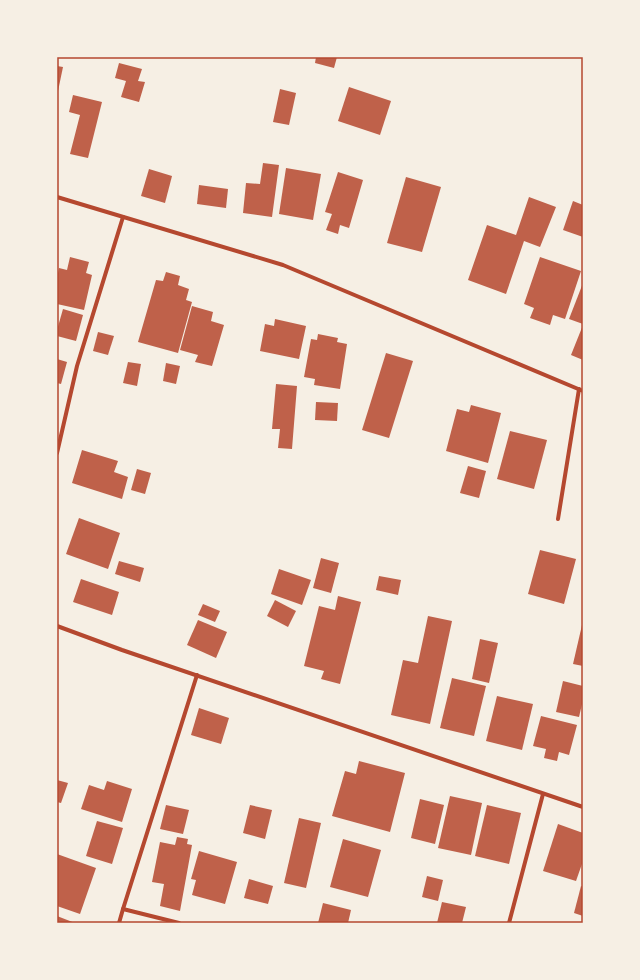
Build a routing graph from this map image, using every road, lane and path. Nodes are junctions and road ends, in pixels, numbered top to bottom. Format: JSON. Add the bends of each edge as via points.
{"nodes":[{"id":1,"x":57,"y":197,"type":"edge"},
{"id":2,"x":123,"y":217,"type":"junction"},
{"id":3,"x":581,"y":390,"type":"edge"},
{"id":4,"x":57,"y":453,"type":"edge"},
{"id":5,"x":558,"y":519,"type":"dead end"},
{"id":6,"x":57,"y":626,"type":"edge"},
{"id":7,"x":197,"y":675,"type":"junction"},
{"id":8,"x":543,"y":794,"type":"junction"},
{"id":9,"x":583,"y":807,"type":"edge"},
{"id":10,"x":123,"y":909,"type":"junction"},
{"id":11,"x":119,"y":923,"type":"edge"},
{"id":12,"x":179,"y":923,"type":"edge"},
{"id":13,"x":509,"y":923,"type":"edge"}],
"edges":[{"from":1,"to":2,"type":"street"},
{"from":2,"to":3,"type":"street","via":[[284,265]]},
{"from":2,"to":4,"type":"street","via":[[77,366]]},
{"from":3,"to":5,"type":"street"},
{"from":6,"to":7,"type":"street"},
{"from":7,"to":8,"type":"street"},
{"from":7,"to":10,"type":"street"},
{"from":8,"to":9,"type":"street"},
{"from":8,"to":13,"type":"street"},
{"from":10,"to":11,"type":"street"},
{"from":10,"to":12,"type":"street"}]}
